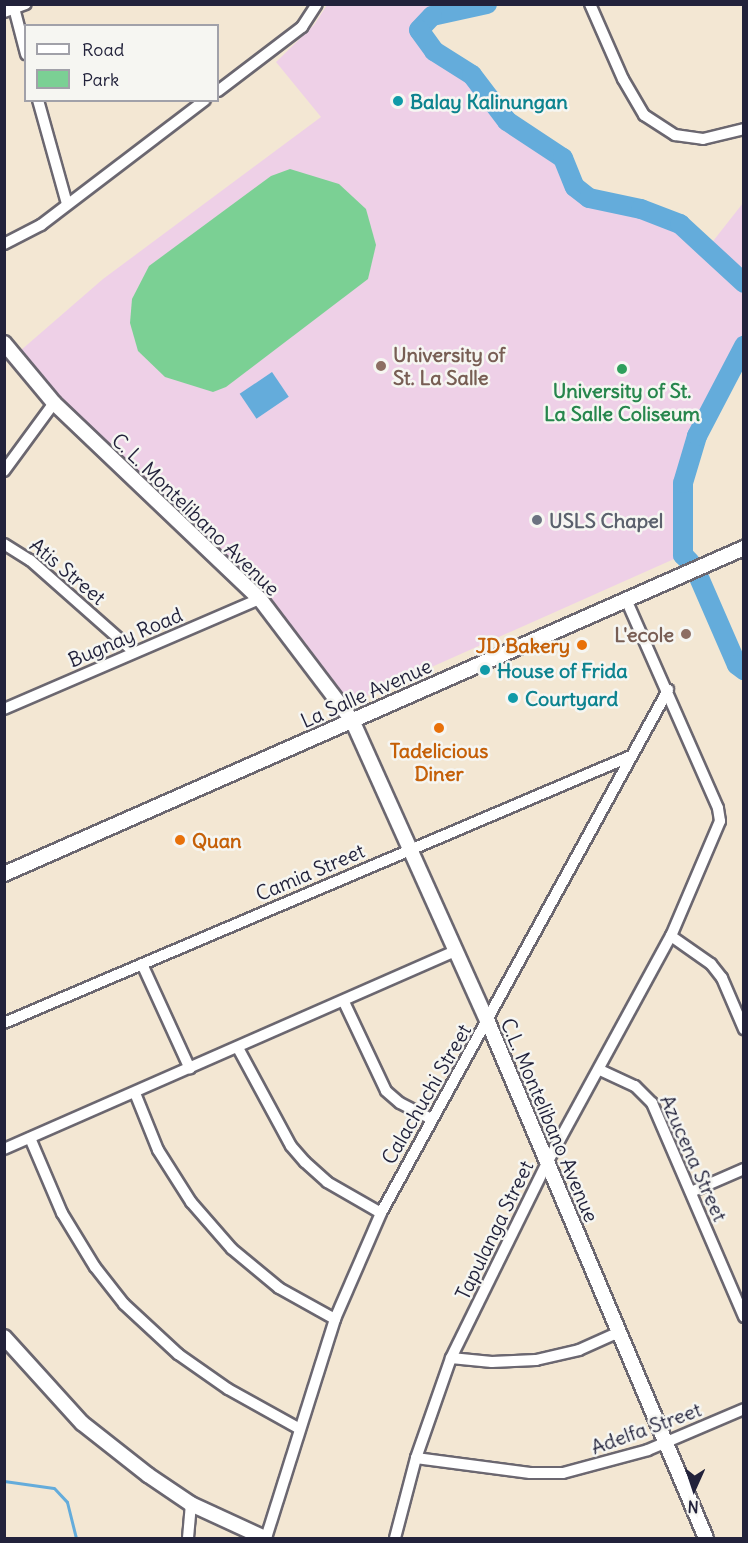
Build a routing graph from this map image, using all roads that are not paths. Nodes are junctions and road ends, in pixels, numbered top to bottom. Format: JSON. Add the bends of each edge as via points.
{"nodes":[{"id":1,"x":26,"y":4,"type":"edge"},
{"id":2,"x":317,"y":4,"type":"edge"},
{"id":3,"x":590,"y":4,"type":"edge"},
{"id":4,"x":10,"y":9,"type":"edge"},
{"id":5,"x":24,"y":48,"type":"edge"},
{"id":6,"x":219,"y":90,"type":"edge"},
{"id":7,"x":39,"y":102,"type":"edge"},
{"id":8,"x":202,"y":102,"type":"edge"},
{"id":9,"x":744,"y":129,"type":"edge"},
{"id":10,"x":68,"y":204,"type":"junction"},
{"id":11,"x":4,"y":244,"type":"edge"},
{"id":12,"x":4,"y":343,"type":"edge"},
{"id":13,"x":54,"y":403,"type":"junction"},
{"id":14,"x":4,"y":471,"type":"edge"},
{"id":15,"x":4,"y":544,"type":"edge"},
{"id":16,"x":744,"y":548,"type":"edge"},
{"id":17,"x":626,"y":598,"type":"junction"},
{"id":18,"x":260,"y":599,"type":"junction"},
{"id":19,"x":134,"y":652,"type":"junction"},
{"id":20,"x":668,"y":690,"type":"junction"},
{"id":21,"x":4,"y":709,"type":"edge"},
{"id":22,"x":352,"y":720,"type":"junction"},
{"id":23,"x":631,"y":756,"type":"junction"},
{"id":24,"x":411,"y":849,"type":"junction"},
{"id":25,"x":4,"y":874,"type":"edge"},
{"id":26,"x":671,"y":936,"type":"junction"},
{"id":27,"x":456,"y":951,"type":"junction"},
{"id":28,"x":142,"y":964,"type":"junction"},
{"id":29,"x":344,"y":1002,"type":"junction"},
{"id":30,"x":488,"y":1022,"type":"junction"},
{"id":31,"x":4,"y":1023,"type":"edge"},
{"id":32,"x":744,"y":1029,"type":"edge"},
{"id":33,"x":238,"y":1048,"type":"junction"},
{"id":34,"x":190,"y":1069,"type":"junction"},
{"id":35,"x":600,"y":1070,"type":"junction"},
{"id":36,"x":135,"y":1093,"type":"junction"},
{"id":37,"x":431,"y":1119,"type":"junction"},
{"id":38,"x":30,"y":1138,"type":"junction"},
{"id":39,"x":4,"y":1149,"type":"edge"},
{"id":40,"x":547,"y":1163,"type":"junction"},
{"id":41,"x":744,"y":1169,"type":"edge"},
{"id":42,"x":691,"y":1192,"type":"junction"},
{"id":43,"x":381,"y":1213,"type":"junction"},
{"id":44,"x":739,"y":1294,"type":"edge"},
{"id":45,"x":744,"y":1317,"type":"edge"},
{"id":46,"x":335,"y":1319,"type":"junction"},
{"id":47,"x":619,"y":1332,"type":"junction"},
{"id":48,"x":4,"y":1337,"type":"edge"},
{"id":49,"x":451,"y":1358,"type":"junction"},
{"id":50,"x":744,"y":1409,"type":"edge"},
{"id":51,"x":298,"y":1428,"type":"junction"},
{"id":52,"x":667,"y":1442,"type":"junction"},
{"id":53,"x":416,"y":1458,"type":"junction"},
{"id":54,"x":191,"y":1504,"type":"junction"},
{"id":55,"x":188,"y":1539,"type":"edge"},
{"id":56,"x":266,"y":1539,"type":"edge"},
{"id":57,"x":395,"y":1539,"type":"edge"},
{"id":58,"x":706,"y":1539,"type":"edge"}],
"edges":[{"from":1,"to":4,"type":"street"},
{"from":2,"to":6,"type":"street","via":[[302,27]]},
{"from":3,"to":9,"type":"street","via":[[644,116],[666,132],[703,139]]},
{"from":4,"to":5,"type":"street"},
{"from":7,"to":10,"type":"street"},
{"from":8,"to":10,"type":"street"},
{"from":10,"to":11,"type":"street","via":[[41,225]]},
{"from":12,"to":13,"type":"street","name":"C. L. Montelibano Avenue"},
{"from":13,"to":14,"type":"street"},
{"from":13,"to":18,"type":"street","name":"C. L. Montelibano Avenue"},
{"from":15,"to":19,"type":"street","name":"Atis Street","via":[[30,560]]},
{"from":16,"to":17,"type":"street","name":"La Salle Avenue"},
{"from":17,"to":20,"type":"street"},
{"from":17,"to":22,"type":"street","name":"La Salle Avenue"},
{"from":18,"to":19,"type":"street","name":"Bugnay Road"},
{"from":18,"to":22,"type":"street","name":"C. L. Montelibano Avenue"},
{"from":19,"to":21,"type":"street","name":"Bugnay Road"},
{"from":20,"to":23,"type":"street","name":"Calachuchi Street"},
{"from":20,"to":26,"type":"street","name":"Tapulanga Street","via":[[720,821]]},
{"from":22,"to":24,"type":"street","name":"C.L. Montelibano Avenue"},
{"from":22,"to":25,"type":"street","name":"La Salle Avenue"},
{"from":23,"to":24,"type":"street","name":"Camia Street"},
{"from":23,"to":30,"type":"street","name":"Calachuchi Street"},
{"from":24,"to":27,"type":"street","name":"C.L. Montelibano Avenue"},
{"from":24,"to":28,"type":"street","name":"Camia Street"},
{"from":26,"to":32,"type":"street","via":[[711,964],[722,978]]},
{"from":26,"to":35,"type":"street","name":"Tapulanga Street"},
{"from":27,"to":29,"type":"street"},
{"from":27,"to":30,"type":"street","name":"C.L. Montelibano Avenue"},
{"from":28,"to":31,"type":"street","name":"Camia Street"},
{"from":28,"to":34,"type":"street"},
{"from":29,"to":33,"type":"street"},
{"from":29,"to":37,"type":"street","via":[[386,1091]]},
{"from":30,"to":37,"type":"street","name":"Calachuchi Street"},
{"from":30,"to":40,"type":"street","name":"C.L. Montelibano Avenue"},
{"from":33,"to":34,"type":"street"},
{"from":33,"to":43,"type":"street","via":[[291,1146],[327,1182]]},
{"from":34,"to":36,"type":"street"},
{"from":35,"to":40,"type":"street","name":"Tapulanga Street"},
{"from":35,"to":42,"type":"street","name":"Azucena Street","via":[[635,1086],[652,1103]]},
{"from":36,"to":38,"type":"street"},
{"from":36,"to":46,"type":"street","via":[[158,1150],[191,1202],[225,1241],[279,1288]]},
{"from":37,"to":43,"type":"street","name":"Calachuchi Street"},
{"from":38,"to":39,"type":"street"},
{"from":38,"to":51,"type":"street","via":[[62,1213],[94,1267],[124,1304],[178,1354],[228,1389]]},
{"from":40,"to":47,"type":"street","name":"C.L. Montelibano Avenue"},
{"from":40,"to":49,"type":"street","name":"Tapulanga Street"},
{"from":41,"to":42,"type":"street"},
{"from":42,"to":44,"type":"street","name":"Azucena Street"},
{"from":43,"to":46,"type":"street","name":"Calachuchi Street"},
{"from":44,"to":45,"type":"street","name":"Azucena Street"},
{"from":46,"to":51,"type":"street","name":"Calachuchi Street"},
{"from":47,"to":49,"type":"street","via":[[579,1350],[536,1360],[492,1362]]},
{"from":47,"to":52,"type":"street","name":"C.L. Montelibano Avenue"},
{"from":48,"to":54,"type":"street","via":[[82,1423]]},
{"from":49,"to":53,"type":"street","name":"Tapulanga Street"},
{"from":50,"to":52,"type":"street","name":"Adelfa Street"},
{"from":51,"to":56,"type":"street","name":"Calachuchi Street"},
{"from":52,"to":53,"type":"street","name":"Adelfa Street","via":[[598,1466],[563,1473],[530,1473]]},
{"from":52,"to":58,"type":"street","name":"C.L. Montelibano Avenue"},
{"from":53,"to":57,"type":"street","name":"Tapulanga Street"},
{"from":54,"to":55,"type":"street"},
{"from":54,"to":56,"type":"street"}]}
